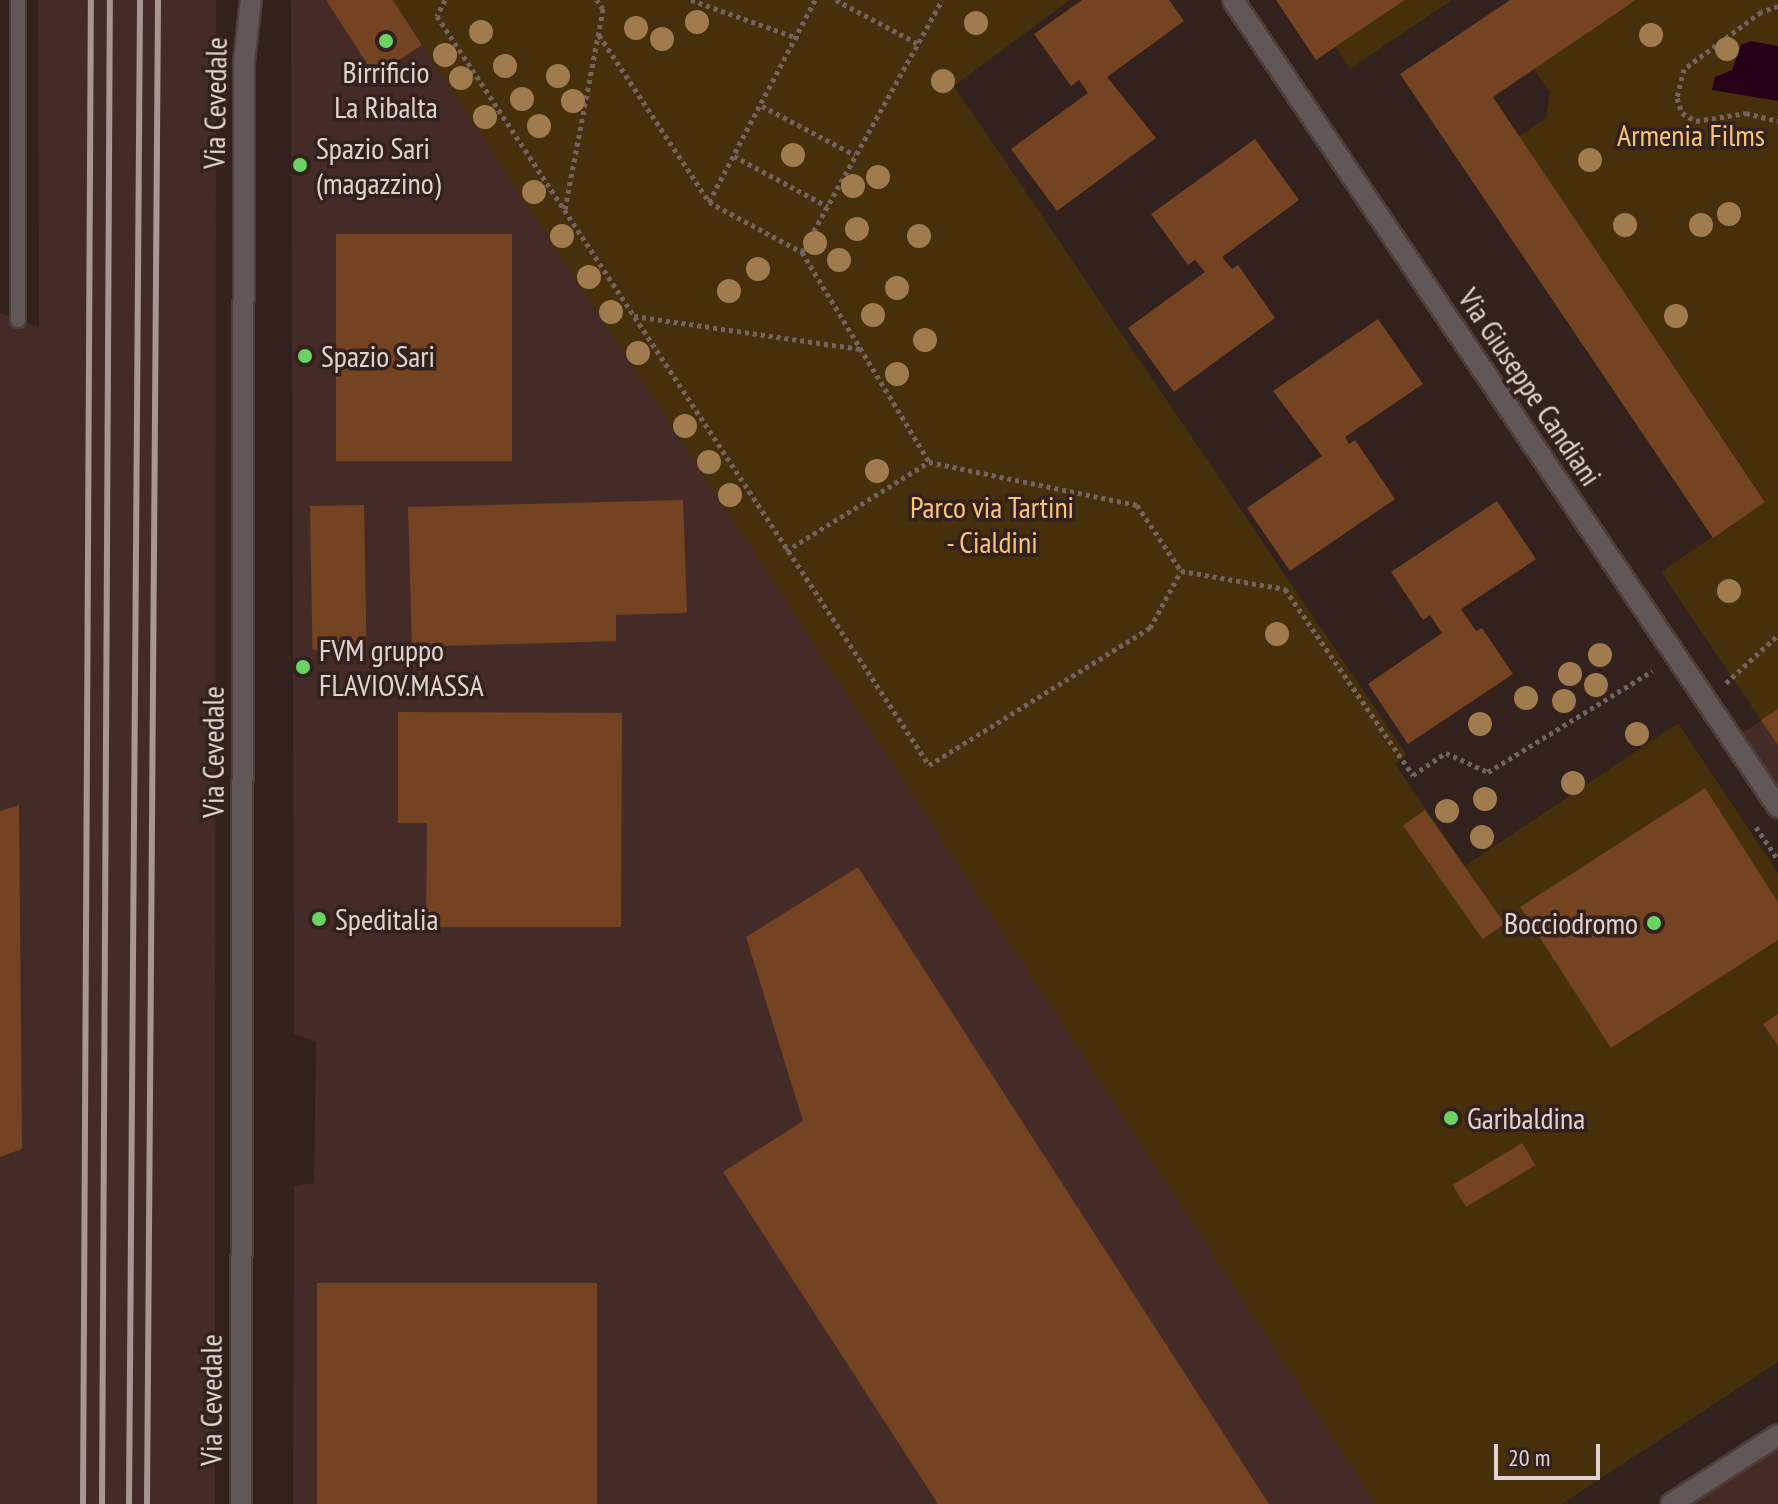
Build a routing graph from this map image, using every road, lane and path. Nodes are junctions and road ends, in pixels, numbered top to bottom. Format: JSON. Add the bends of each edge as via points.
{"nodes":[{"id":1,"x":18,"y":0,"type":"edge"},
{"id":2,"x":251,"y":0,"type":"edge"},
{"id":3,"x":445,"y":0,"type":"edge"},
{"id":4,"x":597,"y":0,"type":"edge"},
{"id":5,"x":691,"y":0,"type":"edge"},
{"id":6,"x":815,"y":0,"type":"edge"},
{"id":7,"x":836,"y":0,"type":"edge"},
{"id":8,"x":942,"y":0,"type":"edge"},
{"id":9,"x":1233,"y":0,"type":"edge"},
{"id":10,"x":1778,"y":6,"type":"edge"},
{"id":11,"x":599,"y":35,"type":"junction"},
{"id":12,"x":798,"y":38,"type":"junction"},
{"id":13,"x":917,"y":43,"type":"junction"},
{"id":14,"x":762,"y":106,"type":"junction"},
{"id":15,"x":1778,"y":121,"type":"edge"},
{"id":16,"x":855,"y":155,"type":"junction"},
{"id":17,"x":734,"y":156,"type":"junction"},
{"id":18,"x":709,"y":202,"type":"junction"},
{"id":19,"x":827,"y":206,"type":"junction"},
{"id":20,"x":565,"y":209,"type":"junction"},
{"id":21,"x":802,"y":252,"type":"junction"},
{"id":22,"x":634,"y":316,"type":"junction"},
{"id":23,"x":18,"y":320,"type":"dead end"},
{"id":24,"x":862,"y":349,"type":"junction"},
{"id":25,"x":929,"y":462,"type":"junction"},
{"id":26,"x":786,"y":551,"type":"junction"},
{"id":27,"x":1181,"y":571,"type":"junction"},
{"id":28,"x":1778,"y":635,"type":"edge"},
{"id":29,"x":1652,"y":671,"type":"dead end"},
{"id":30,"x":1733,"y":678,"type":"dead end"},
{"id":31,"x":1778,"y":807,"type":"edge"},
{"id":32,"x":1778,"y":1435,"type":"edge"},
{"id":33,"x":241,"y":1504,"type":"edge"},
{"id":34,"x":1671,"y":1504,"type":"edge"}],
"edges":[{"from":1,"to":23,"type":"lane"},
{"from":2,"to":33,"type":"street","name":"Via Cevedale","via":[[244,62]]},
{"from":3,"to":20,"type":"path","via":[[437,16]]},
{"from":4,"to":11,"type":"path","via":[[603,9]]},
{"from":5,"to":12,"type":"path"},
{"from":6,"to":12,"type":"path"},
{"from":7,"to":13,"type":"path"},
{"from":8,"to":13,"type":"path"},
{"from":9,"to":31,"type":"street","name":"Via Giuseppe Candiani"},
{"from":10,"to":15,"type":"path","via":[[1761,12],[1684,69],[1677,98],[1682,113],[1696,121],[1746,113]]},
{"from":11,"to":18,"type":"path"},
{"from":11,"to":20,"type":"path"},
{"from":12,"to":14,"type":"path"},
{"from":13,"to":16,"type":"path"},
{"from":14,"to":16,"type":"path"},
{"from":14,"to":17,"type":"path"},
{"from":16,"to":19,"type":"path"},
{"from":17,"to":18,"type":"path"},
{"from":17,"to":19,"type":"path"},
{"from":18,"to":21,"type":"path"},
{"from":19,"to":21,"type":"path"},
{"from":20,"to":22,"type":"path"},
{"from":21,"to":24,"type":"path"},
{"from":22,"to":24,"type":"path"},
{"from":22,"to":26,"type":"path"},
{"from":24,"to":25,"type":"path"},
{"from":25,"to":26,"type":"path"},
{"from":25,"to":27,"type":"path","via":[[1137,505]]},
{"from":26,"to":27,"type":"path","via":[[929,765],[1150,628]]},
{"from":27,"to":29,"type":"path","via":[[1285,589],[1413,775],[1446,753],[1488,772]]},
{"from":28,"to":30,"type":"path"},
{"from":32,"to":34,"type":"street"}]}
